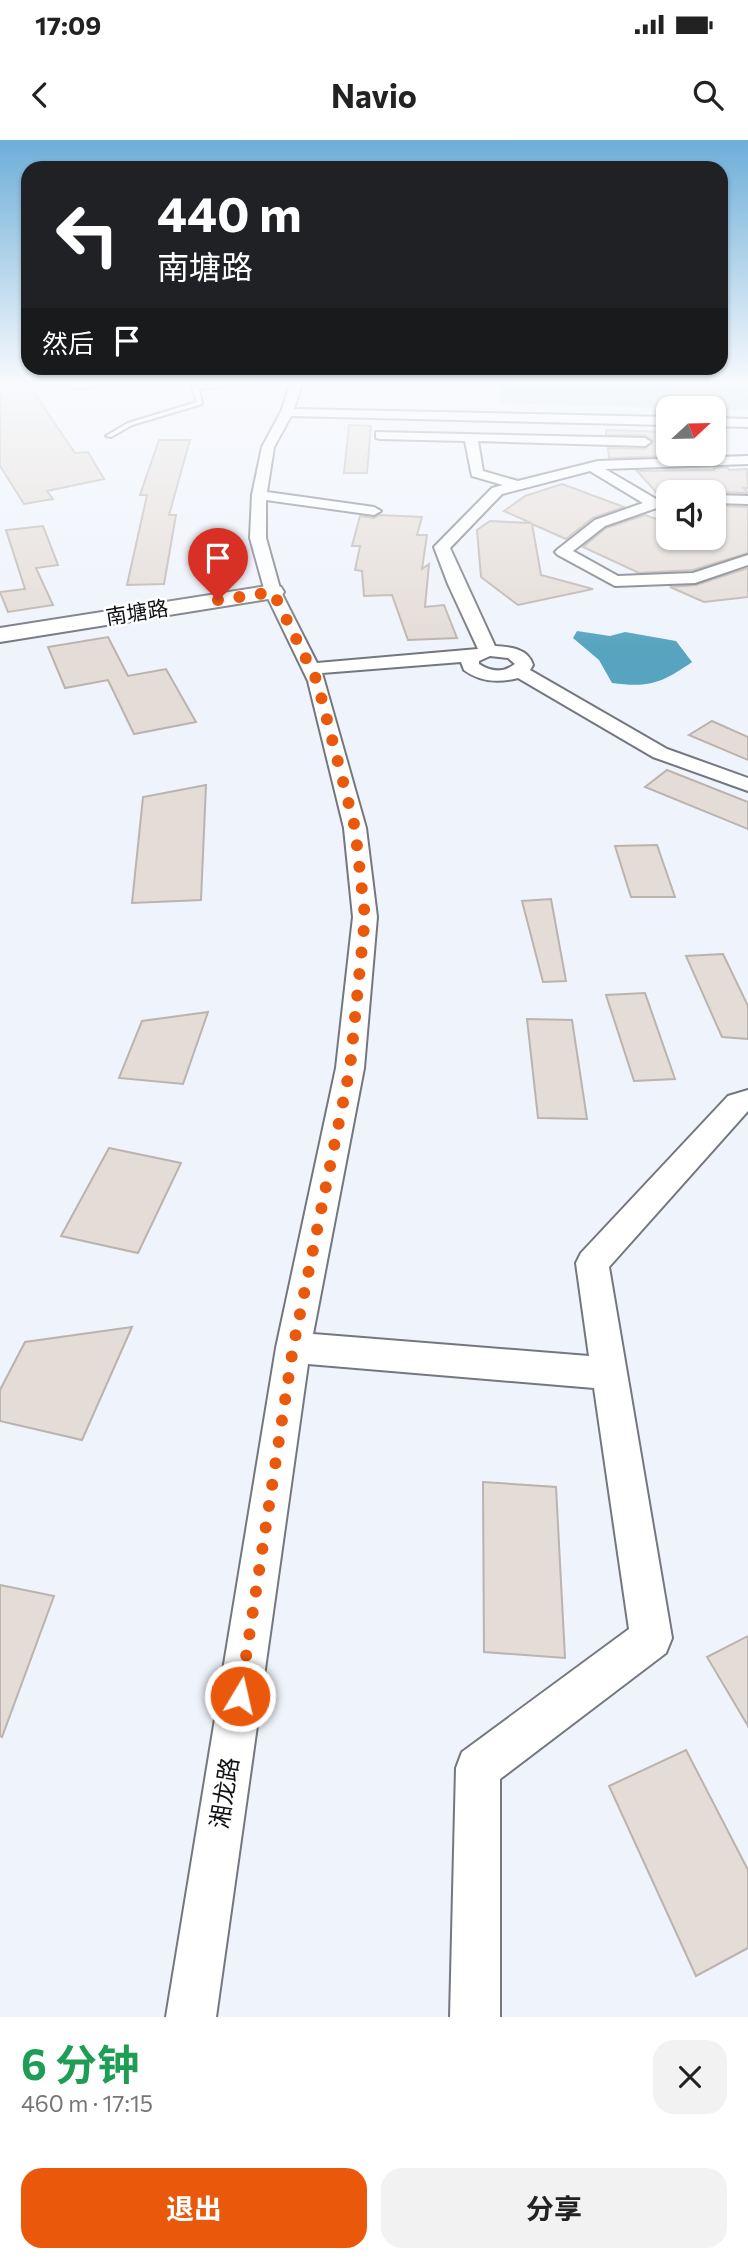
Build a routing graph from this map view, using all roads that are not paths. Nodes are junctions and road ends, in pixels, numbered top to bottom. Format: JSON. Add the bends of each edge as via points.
{"nodes":[{"id":1,"x":263,"y":472,"type":"edge"},
{"id":2,"x":477,"y":472,"type":"edge"},
{"id":3,"x":574,"y":472,"type":"edge"},
{"id":4,"x":601,"y":472,"type":"edge"},
{"id":5,"x":519,"y":486,"type":"junction"},
{"id":6,"x":259,"y":495,"type":"junction"},
{"id":7,"x":656,"y":499,"type":"edge"},
{"id":8,"x":726,"y":499,"type":"edge"},
{"id":9,"x":748,"y":500,"type":"edge"},
{"id":10,"x":656,"y":504,"type":"edge"},
{"id":11,"x":374,"y":512,"type":"dead end"},
{"id":12,"x":748,"y":560,"type":"edge"},
{"id":13,"x":273,"y":592,"type":"junction"},
{"id":14,"x":0,"y":635,"type":"edge"},
{"id":15,"x":479,"y":660,"type":"junction"},
{"id":16,"x":519,"y":671,"type":"junction"},
{"id":17,"x":313,"y":675,"type":"junction"},
{"id":18,"x":748,"y":785,"type":"edge"},
{"id":19,"x":748,"y":1100,"type":"edge"},
{"id":20,"x":293,"y":1348,"type":"junction"},
{"id":21,"x":609,"y":1373,"type":"junction"},
{"id":22,"x":191,"y":2017,"type":"edge"},
{"id":23,"x":475,"y":2017,"type":"edge"}],
"edges":[{"from":1,"to":6,"type":"street","name":"湘龙路"},
{"from":2,"to":5,"type":"street"},
{"from":3,"to":5,"type":"street"},
{"from":4,"to":7,"type":"street"},
{"from":5,"to":15,"type":"street","via":[[498,491],[442,547]]},
{"from":6,"to":11,"type":"street"},
{"from":6,"to":13,"type":"street","name":"湘龙路","via":[[258,538]]},
{"from":8,"to":9,"type":"street"},
{"from":10,"to":12,"type":"street","via":[[600,523],[563,552],[615,581],[695,578]]},
{"from":13,"to":14,"type":"street","name":"南塘路"},
{"from":13,"to":17,"type":"street","name":"湘龙路"},
{"from":15,"to":16,"type":"street","via":[[499,676]]},
{"from":15,"to":16,"type":"street","via":[[504,651],[519,656],[524,665]]},
{"from":15,"to":17,"type":"street"},
{"from":16,"to":18,"type":"street","via":[[660,753]]},
{"from":17,"to":20,"type":"street","name":"湘龙路","via":[[355,828],[365,917],[350,1068]]},
{"from":19,"to":21,"type":"street","via":[[738,1103],[592,1263]]},
{"from":20,"to":21,"type":"street"},
{"from":20,"to":22,"type":"street","name":"湘龙路"},
{"from":21,"to":23,"type":"street","via":[[651,1639],[478,1768]]}]}
